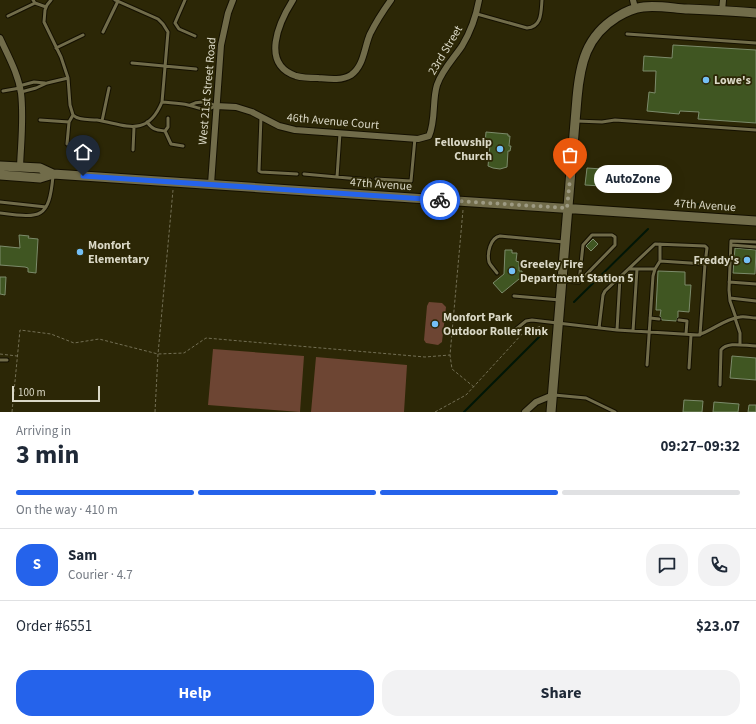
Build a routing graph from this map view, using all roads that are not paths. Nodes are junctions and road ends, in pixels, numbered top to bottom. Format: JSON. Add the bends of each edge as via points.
{"nodes":[{"id":1,"x":51,"y":0,"type":"edge"},
{"id":2,"x":185,"y":0,"type":"edge"},
{"id":3,"x":233,"y":0,"type":"edge"},
{"id":4,"x":293,"y":0,"type":"edge"},
{"id":5,"x":391,"y":0,"type":"edge"},
{"id":6,"x":479,"y":0,"type":"edge"},
{"id":7,"x":542,"y":0,"type":"edge"},
{"id":8,"x":723,"y":0,"type":"edge"},
{"id":9,"x":116,"y":1,"type":"edge"},
{"id":10,"x":34,"y":2,"type":"edge"},
{"id":11,"x":634,"y":4,"type":"edge"},
{"id":12,"x":46,"y":7,"type":"junction"},
{"id":13,"x":722,"y":11,"type":"junction"},
{"id":14,"x":756,"y":13,"type":"edge"},
{"id":15,"x":476,"y":14,"type":"junction"},
{"id":16,"x":8,"y":16,"type":"dead end"},
{"id":17,"x":175,"y":23,"type":"junction"},
{"id":18,"x":166,"y":27,"type":"junction"},
{"id":19,"x":103,"y":32,"type":"dead end"},
{"id":20,"x":627,"y":34,"type":"dead end"},
{"id":21,"x":83,"y":35,"type":"dead end"},
{"id":22,"x":195,"y":36,"type":"dead end"},
{"id":23,"x":0,"y":38,"type":"edge"},
{"id":24,"x":756,"y":43,"type":"edge"},
{"id":25,"x":56,"y":48,"type":"junction"},
{"id":26,"x":132,"y":64,"type":"dead end"},
{"id":27,"x":166,"y":67,"type":"junction"},
{"id":28,"x":196,"y":69,"type":"dead end"},
{"id":29,"x":68,"y":78,"type":"junction"},
{"id":30,"x":47,"y":83,"type":"junction"},
{"id":31,"x":109,"y":88,"type":"dead end"},
{"id":32,"x":20,"y":89,"type":"junction"},
{"id":33,"x":3,"y":92,"type":"dead end"},
{"id":34,"x":162,"y":102,"type":"junction"},
{"id":35,"x":190,"y":105,"type":"junction"},
{"id":36,"x":216,"y":106,"type":"junction"},
{"id":37,"x":73,"y":115,"type":"junction"},
{"id":38,"x":261,"y":117,"type":"junction"},
{"id":39,"x":168,"y":118,"type":"dead end"},
{"id":40,"x":40,"y":120,"type":"dead end"},
{"id":41,"x":102,"y":121,"type":"junction"},
{"id":42,"x":575,"y":121,"type":"junction"},
{"id":43,"x":69,"y":122,"type":"junction"},
{"id":44,"x":147,"y":122,"type":"junction"},
{"id":45,"x":134,"y":127,"type":"junction"},
{"id":46,"x":756,"y":130,"type":"edge"},
{"id":47,"x":165,"y":131,"type":"junction"},
{"id":48,"x":340,"y":133,"type":"junction"},
{"id":49,"x":429,"y":136,"type":"joint"},
{"id":50,"x":414,"y":138,"type":"junction"},
{"id":51,"x":67,"y":144,"type":"dead end"},
{"id":52,"x":183,"y":146,"type":"dead end"},
{"id":53,"x":133,"y":150,"type":"dead end"},
{"id":54,"x":0,"y":166,"type":"edge"},
{"id":55,"x":20,"y":167,"type":"junction"},
{"id":56,"x":53,"y":174,"type":"junction"},
{"id":57,"x":297,"y":174,"type":"dead end"},
{"id":58,"x":304,"y":174,"type":"dead end"},
{"id":59,"x":0,"y":175,"type":"edge"},
{"id":60,"x":337,"y":177,"type":"junction"},
{"id":61,"x":376,"y":179,"type":"dead end"},
{"id":62,"x":370,"y":180,"type":"dead end"},
{"id":63,"x":211,"y":184,"type":"junction"},
{"id":64,"x":0,"y":202,"type":"edge"},
{"id":65,"x":46,"y":207,"type":"junction"},
{"id":66,"x":567,"y":208,"type":"junction"},
{"id":67,"x":0,"y":213,"type":"edge"},
{"id":68,"x":756,"y":220,"type":"edge"},
{"id":69,"x":564,"y":242,"type":"junction"},
{"id":70,"x":756,"y":242,"type":"edge"},
{"id":71,"x":660,"y":244,"type":"junction"},
{"id":72,"x":731,"y":245,"type":"junction"},
{"id":73,"x":756,"y":247,"type":"edge"},
{"id":74,"x":660,"y":261,"type":"junction"},
{"id":75,"x":705,"y":264,"type":"junction"},
{"id":76,"x":628,"y":269,"type":"junction"},
{"id":77,"x":638,"y":269,"type":"junction"},
{"id":78,"x":655,"y":269,"type":"junction"},
{"id":79,"x":497,"y":273,"type":"dead end"},
{"id":80,"x":620,"y":277,"type":"junction"},
{"id":81,"x":561,"y":281,"type":"junction"},
{"id":82,"x":579,"y":282,"type":"junction"},
{"id":83,"x":729,"y":282,"type":"junction"},
{"id":84,"x":756,"y":284,"type":"edge"},
{"id":85,"x":514,"y":296,"type":"dead end"},
{"id":86,"x":730,"y":298,"type":"junction"},
{"id":87,"x":560,"y":300,"type":"junction"},
{"id":88,"x":756,"y":301,"type":"edge"},
{"id":89,"x":650,"y":318,"type":"junction"},
{"id":90,"x":736,"y":318,"type":"junction"},
{"id":91,"x":756,"y":318,"type":"edge"},
{"id":92,"x":659,"y":319,"type":"dead end"},
{"id":93,"x":679,"y":320,"type":"dead end"},
{"id":94,"x":558,"y":322,"type":"junction"},
{"id":95,"x":599,"y":328,"type":"junction"},
{"id":96,"x":515,"y":330,"type":"dead end"},
{"id":97,"x":617,"y":330,"type":"junction"},
{"id":98,"x":633,"y":331,"type":"junction"},
{"id":99,"x":649,"y":332,"type":"junction"},
{"id":100,"x":686,"y":334,"type":"junction"},
{"id":101,"x":691,"y":335,"type":"junction"},
{"id":102,"x":700,"y":335,"type":"junction"},
{"id":103,"x":740,"y":345,"type":"junction"},
{"id":104,"x":756,"y":346,"type":"edge"},
{"id":105,"x":0,"y":360,"type":"edge"},
{"id":106,"x":7,"y":360,"type":"dead end"},
{"id":107,"x":647,"y":365,"type":"dead end"},
{"id":108,"x":689,"y":368,"type":"dead end"},
{"id":109,"x":720,"y":385,"type":"dead end"},
{"id":110,"x":553,"y":395,"type":"junction"},
{"id":111,"x":525,"y":412,"type":"edge"},
{"id":112,"x":552,"y":412,"type":"edge"},
{"id":113,"x":615,"y":412,"type":"edge"}],
"edges":[{"from":1,"to":12,"type":"lane"},
{"from":2,"to":17,"type":"lane"},
{"from":3,"to":36,"type":"street","name":"West 21st Street Road","via":[[221,45]]},
{"from":4,"to":5,"type":"street","via":[[275,41],[280,62],[287,71],[296,76],[334,79],[344,78],[357,69],[376,22]]},
{"from":6,"to":15,"type":"street","name":"23rd Street"},
{"from":7,"to":15,"type":"lane","via":[[540,19],[531,28]]},
{"from":8,"to":13,"type":"street"},
{"from":9,"to":18,"type":"lane","via":[[158,19]]},
{"from":9,"to":19,"type":"lane"},
{"from":10,"to":12,"type":"lane"},
{"from":10,"to":16,"type":"lane"},
{"from":11,"to":13,"type":"main road","via":[[644,7]]},
{"from":11,"to":42,"type":"main road","via":[[597,33],[586,51],[580,70]]},
{"from":12,"to":25,"type":"lane","via":[[44,22]]},
{"from":13,"to":14,"type":"main road"},
{"from":15,"to":49,"type":"street","name":"23rd Street","via":[[472,28],[437,85]]},
{"from":17,"to":18,"type":"lane"},
{"from":17,"to":22,"type":"lane","via":[[179,29]]},
{"from":18,"to":27,"type":"lane"},
{"from":20,"to":24,"type":"lane"},
{"from":21,"to":25,"type":"lane"},
{"from":23,"to":32,"type":"street","via":[[14,68]]},
{"from":25,"to":29,"type":"lane"},
{"from":26,"to":27,"type":"lane"},
{"from":27,"to":28,"type":"lane"},
{"from":27,"to":34,"type":"lane"},
{"from":29,"to":30,"type":"lane"},
{"from":29,"to":37,"type":"lane"},
{"from":30,"to":32,"type":"lane","via":[[36,88]]},
{"from":30,"to":32,"type":"lane","via":[[34,82]]},
{"from":31,"to":41,"type":"lane"},
{"from":32,"to":33,"type":"lane"},
{"from":32,"to":55,"type":"street"},
{"from":34,"to":35,"type":"lane"},
{"from":34,"to":44,"type":"lane","via":[[156,114]]},
{"from":35,"to":36,"type":"lane","via":[[211,103]]},
{"from":35,"to":36,"type":"lane","via":[[210,110]]},
{"from":36,"to":38,"type":"street","name":"46th Avenue Court","via":[[236,107]]},
{"from":36,"to":63,"type":"street","name":"West 21st Street Road"},
{"from":37,"to":41,"type":"lane","via":[[77,118]]},
{"from":37,"to":43,"type":"lane"},
{"from":38,"to":48,"type":"street","name":"46th Avenue Court","via":[[295,130]]},
{"from":38,"to":57,"type":"lane","via":[[259,171]]},
{"from":39,"to":47,"type":"lane","via":[[168,127]]},
{"from":40,"to":43,"type":"lane"},
{"from":41,"to":45,"type":"lane"},
{"from":42,"to":46,"type":"lane","via":[[615,120]]},
{"from":42,"to":66,"type":"main road"},
{"from":43,"to":51,"type":"lane"},
{"from":44,"to":45,"type":"lane"},
{"from":44,"to":47,"type":"lane","via":[[155,130]]},
{"from":45,"to":53,"type":"lane"},
{"from":47,"to":52,"type":"lane","via":[[171,144]]},
{"from":48,"to":50,"type":"street","name":"46th Avenue Court"},
{"from":48,"to":60,"type":"lane"},
{"from":49,"to":50,"type":"street","name":"46th Avenue Court"},
{"from":50,"to":61,"type":"lane","via":[[411,181]]},
{"from":54,"to":55,"type":"main road","name":"47th Avenue"},
{"from":55,"to":56,"type":"main road","name":"47th Avenue","via":[[40,168]]},
{"from":56,"to":59,"type":"main road","name":"47th Avenue","via":[[40,178]]},
{"from":56,"to":63,"type":"main road","name":"47th Avenue"},
{"from":56,"to":65,"type":"lane","via":[[51,195]]},
{"from":58,"to":60,"type":"lane"},
{"from":60,"to":62,"type":"lane"},
{"from":63,"to":66,"type":"main road","name":"47th Avenue"},
{"from":64,"to":65,"type":"lane"},
{"from":65,"to":67,"type":"lane","via":[[39,213],[29,216]]},
{"from":66,"to":68,"type":"main road","name":"47th Avenue"},
{"from":66,"to":69,"type":"main road"},
{"from":69,"to":79,"type":"lane","via":[[496,237],[491,242],[489,262]]},
{"from":69,"to":81,"type":"main road"},
{"from":70,"to":72,"type":"lane","via":[[731,241]]},
{"from":71,"to":74,"type":"lane"},
{"from":71,"to":75,"type":"lane","via":[[705,246]]},
{"from":71,"to":76,"type":"lane","via":[[655,244]]},
{"from":72,"to":73,"type":"lane"},
{"from":72,"to":83,"type":"lane"},
{"from":74,"to":75,"type":"lane"},
{"from":74,"to":78,"type":"lane"},
{"from":75,"to":102,"type":"lane"},
{"from":76,"to":77,"type":"lane"},
{"from":76,"to":80,"type":"lane"},
{"from":77,"to":78,"type":"lane"},
{"from":77,"to":98,"type":"lane"},
{"from":78,"to":89,"type":"lane"},
{"from":80,"to":95,"type":"lane","via":[[603,295]]},
{"from":80,"to":97,"type":"lane"},
{"from":81,"to":82,"type":"lane"},
{"from":81,"to":87,"type":"main road"},
{"from":82,"to":82,"type":"lane","via":[[615,245],[615,236],[594,234],[583,244]]},
{"from":83,"to":84,"type":"lane"},
{"from":83,"to":86,"type":"lane"},
{"from":85,"to":87,"type":"lane"},
{"from":86,"to":88,"type":"lane"},
{"from":86,"to":90,"type":"lane"},
{"from":87,"to":94,"type":"main road"},
{"from":89,"to":92,"type":"lane"},
{"from":89,"to":99,"type":"lane"},
{"from":90,"to":91,"type":"lane"},
{"from":90,"to":102,"type":"lane"},
{"from":90,"to":103,"type":"lane"},
{"from":93,"to":100,"type":"lane","via":[[687,320]]},
{"from":94,"to":95,"type":"lane"},
{"from":94,"to":96,"type":"lane","via":[[526,321]]},
{"from":94,"to":110,"type":"main road"},
{"from":95,"to":97,"type":"lane"},
{"from":97,"to":98,"type":"lane"},
{"from":98,"to":99,"type":"lane"},
{"from":99,"to":100,"type":"lane"},
{"from":99,"to":107,"type":"lane"},
{"from":100,"to":101,"type":"lane"},
{"from":101,"to":102,"type":"lane"},
{"from":101,"to":108,"type":"lane"},
{"from":103,"to":104,"type":"lane"},
{"from":103,"to":109,"type":"lane","via":[[728,345],[721,350]]},
{"from":105,"to":106,"type":"lane"},
{"from":110,"to":111,"type":"street","via":[[536,402]]},
{"from":110,"to":112,"type":"main road"},
{"from":110,"to":113,"type":"lane","via":[[586,398]]}]}
